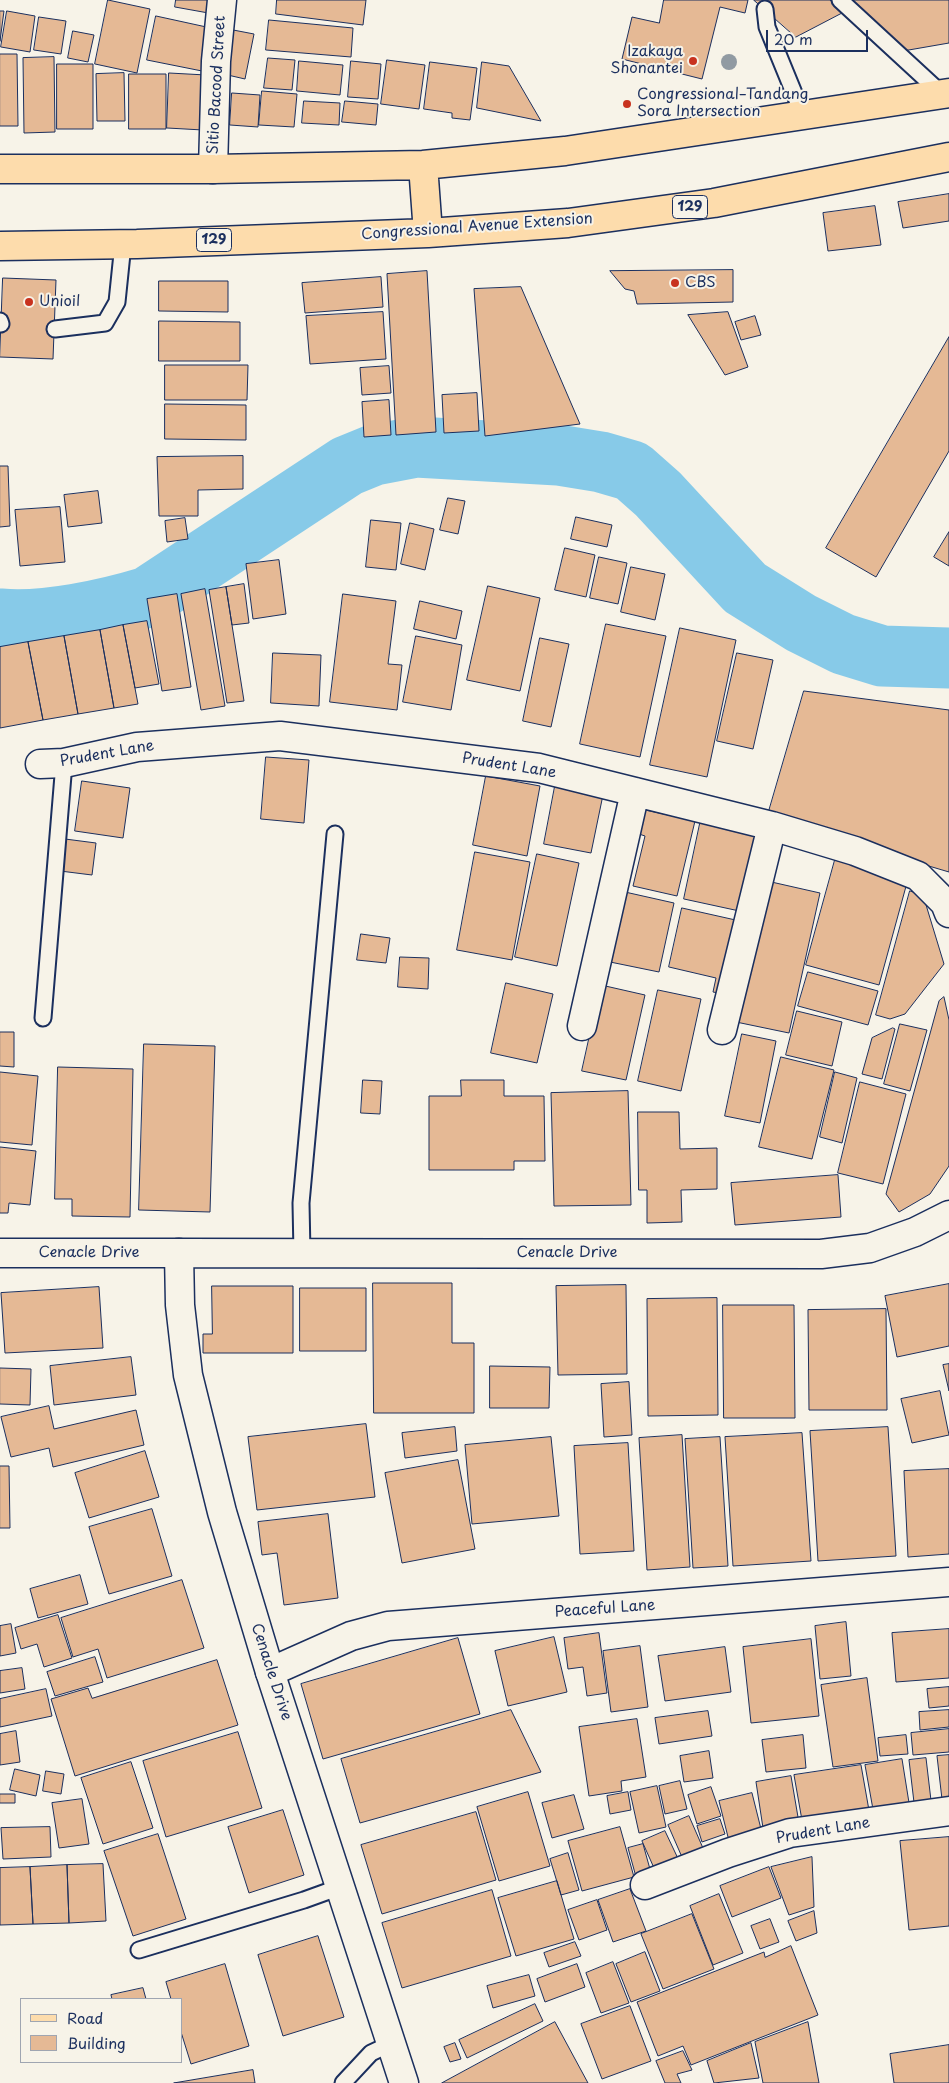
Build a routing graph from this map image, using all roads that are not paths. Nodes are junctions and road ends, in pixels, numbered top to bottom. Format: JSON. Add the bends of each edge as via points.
{"nodes":[{"id":1,"x":222,"y":0,"type":"edge"},
{"id":2,"x":840,"y":0,"type":"edge"},
{"id":3,"x":765,"y":9,"type":"dead end"},
{"id":4,"x":946,"y":94,"type":"edge"},
{"id":5,"x":804,"y":115,"type":"junction"},
{"id":6,"x":949,"y":157,"type":"edge"},
{"id":7,"x":423,"y":165,"type":"junction"},
{"id":8,"x":0,"y":169,"type":"edge"},
{"id":9,"x":213,"y":169,"type":"junction"},
{"id":10,"x":428,"y":233,"type":"junction"},
{"id":11,"x":123,"y":244,"type":"junction"},
{"id":12,"x":0,"y":246,"type":"edge"},
{"id":13,"x":54,"y":329,"type":"dead end"},
{"id":14,"x":52,"y":764,"type":"joint"},
{"id":15,"x":635,"y":792,"type":"junction"},
{"id":16,"x":772,"y":826,"type":"junction"},
{"id":17,"x":335,"y":834,"type":"dead end"},
{"id":18,"x":949,"y":912,"type":"edge"},
{"id":19,"x":43,"y":1018,"type":"dead end"},
{"id":20,"x":582,"y":1026,"type":"dead end"},
{"id":21,"x":722,"y":1030,"type":"dead end"},
{"id":22,"x":949,"y":1215,"type":"edge"},
{"id":23,"x":0,"y":1253,"type":"edge"},
{"id":24,"x":179,"y":1253,"type":"junction"},
{"id":25,"x":302,"y":1253,"type":"junction"},
{"id":26,"x":949,"y":1582,"type":"edge"},
{"id":27,"x":270,"y":1672,"type":"junction"},
{"id":28,"x":949,"y":1811,"type":"edge"},
{"id":29,"x":645,"y":1885,"type":"dead end"},
{"id":30,"x":340,"y":1886,"type":"junction"},
{"id":31,"x":139,"y":1950,"type":"dead end"},
{"id":32,"x":390,"y":2044,"type":"junction"},
{"id":33,"x":343,"y":2083,"type":"edge"},
{"id":34,"x":404,"y":2083,"type":"edge"}],
"edges":[{"from":1,"to":9,"type":"street","name":"Sitio Bacood Street","via":[[216,61]]},
{"from":2,"to":4,"type":"lane"},
{"from":3,"to":5,"type":"lane","via":[[767,27]]},
{"from":4,"to":5,"type":"main road"},
{"from":5,"to":7,"type":"main road","via":[[565,152]]},
{"from":6,"to":10,"type":"main road","name":"Congressional Avenue Extension","number":"129","via":[[714,203],[568,223]]},
{"from":7,"to":9,"type":"main road"},
{"from":7,"to":10,"type":"main road"},
{"from":8,"to":9,"type":"main road"},
{"from":10,"to":11,"type":"main road","name":"Congressional Avenue Extension","number":"129"},
{"from":11,"to":12,"type":"main road","name":"Congressional Avenue Extension","number":"129"},
{"from":11,"to":13,"type":"lane","via":[[117,302],[105,323]]},
{"from":14,"to":15,"type":"street","name":"Prudent Lane","via":[[137,747],[280,736],[538,768]]},
{"from":14,"to":19,"type":"lane"},
{"from":15,"to":16,"type":"street","name":"Prudent Lane"},
{"from":15,"to":20,"type":"street"},
{"from":16,"to":18,"type":"street","name":"Prudent Lane","via":[[855,851],[918,876],[945,903]]},
{"from":16,"to":21,"type":"street"},
{"from":17,"to":25,"type":"lane","via":[[301,1203]]},
{"from":22,"to":25,"type":"street","name":"Cenacle Drive","via":[[915,1232],[870,1248],[821,1254]]},
{"from":23,"to":24,"type":"street","name":"Cenacle Drive"},
{"from":24,"to":25,"type":"street","name":"Cenacle Drive"},
{"from":24,"to":27,"type":"street","name":"Cenacle Drive","via":[[180,1305],[188,1375],[222,1512]]},
{"from":26,"to":27,"type":"street","name":"Peaceful Lane","via":[[388,1626],[351,1636]]},
{"from":27,"to":30,"type":"street","name":"Cenacle Drive"},
{"from":28,"to":29,"type":"street","name":"Prudent Lane","via":[[790,1834],[728,1853]]},
{"from":30,"to":31,"type":"lane"},
{"from":30,"to":32,"type":"street","name":"Cenacle Drive"},
{"from":32,"to":33,"type":"lane","via":[[371,2053]]},
{"from":32,"to":34,"type":"street","name":"Cenacle Drive"}]}
